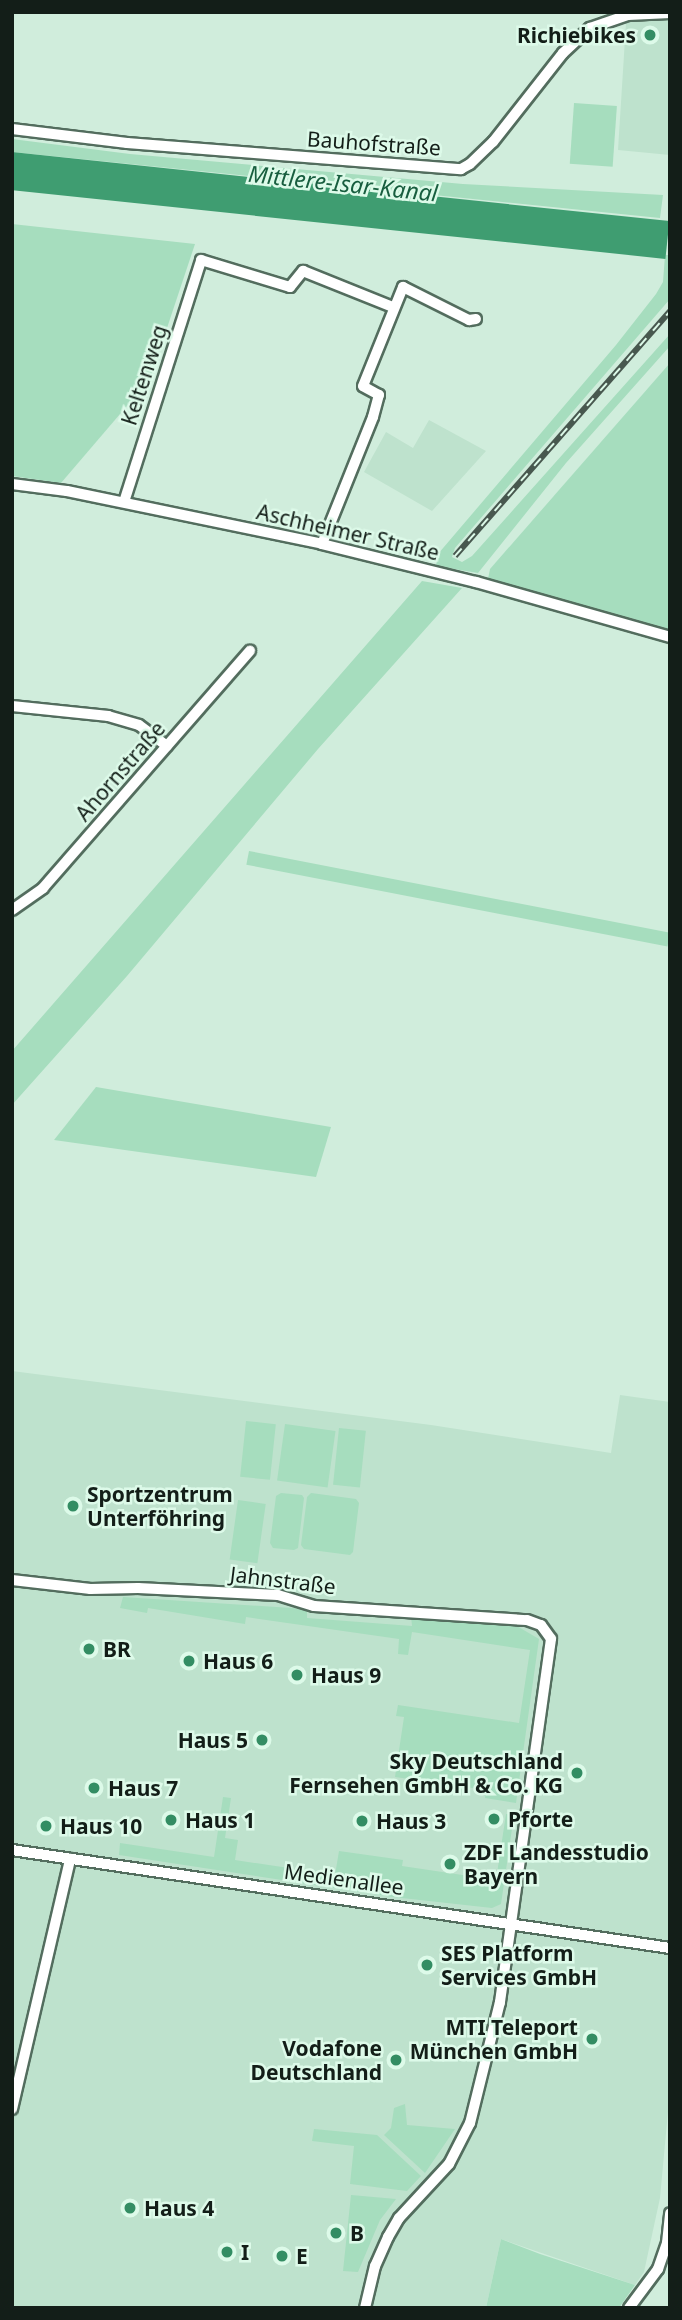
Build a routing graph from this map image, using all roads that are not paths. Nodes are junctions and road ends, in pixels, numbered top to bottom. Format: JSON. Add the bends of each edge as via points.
{"nodes":[{"id":1,"x":670,"y":13,"type":"edge"},
{"id":2,"x":12,"y":130,"type":"edge"},
{"id":3,"x":393,"y":307,"type":"junction"},
{"id":4,"x":476,"y":319,"type":"dead end"},
{"id":5,"x":12,"y":484,"type":"edge"},
{"id":6,"x":124,"y":502,"type":"junction"},
{"id":7,"x":322,"y":544,"type":"junction"},
{"id":8,"x":670,"y":637,"type":"edge"},
{"id":9,"x":250,"y":651,"type":"dead end"},
{"id":10,"x":12,"y":706,"type":"edge"},
{"id":11,"x":167,"y":746,"type":"junction"},
{"id":12,"x":12,"y":910,"type":"edge"},
{"id":13,"x":12,"y":1580,"type":"edge"},
{"id":14,"x":12,"y":1850,"type":"edge"},
{"id":15,"x":70,"y":1859,"type":"junction"},
{"id":16,"x":512,"y":1924,"type":"junction"},
{"id":17,"x":670,"y":1948,"type":"edge"},
{"id":18,"x":12,"y":2109,"type":"edge"},
{"id":19,"x":670,"y":2213,"type":"edge"},
{"id":20,"x":365,"y":2308,"type":"edge"},
{"id":21,"x":629,"y":2308,"type":"edge"}],
"edges":[{"from":1,"to":2,"type":"street","name":"Bauhofstraße","via":[[628,15],[590,29],[563,53],[493,142],[461,169]]},
{"from":3,"to":4,"type":"street","via":[[403,287],[468,320]]},
{"from":3,"to":6,"type":"street","name":"Keltenweg","via":[[303,271],[290,286],[201,260]]},
{"from":3,"to":7,"type":"street","via":[[363,387],[379,395],[373,418]]},
{"from":5,"to":6,"type":"street","name":"Aschheimer Straße"},
{"from":6,"to":7,"type":"street","name":"Aschheimer Straße"},
{"from":7,"to":8,"type":"street","name":"Aschheimer Straße"},
{"from":9,"to":11,"type":"street","name":"Ahornstraße"},
{"from":10,"to":11,"type":"street","via":[[108,716],[139,725]]},
{"from":11,"to":12,"type":"street","name":"Ahornstraße","via":[[43,888]]},
{"from":13,"to":16,"type":"street","name":"Jahnstraße","via":[[90,1589],[278,1595],[314,1606],[527,1620],[546,1630],[551,1649]]},
{"from":14,"to":15,"type":"street","name":"Medienallee"},
{"from":15,"to":16,"type":"street","name":"Medienallee"},
{"from":15,"to":18,"type":"street"},
{"from":16,"to":17,"type":"street","name":"Medienallee"},
{"from":16,"to":20,"type":"street","via":[[494,2034],[468,2128],[449,2164],[399,2218],[388,2237]]},
{"from":19,"to":21,"type":"street","via":[[658,2269]]}]}
